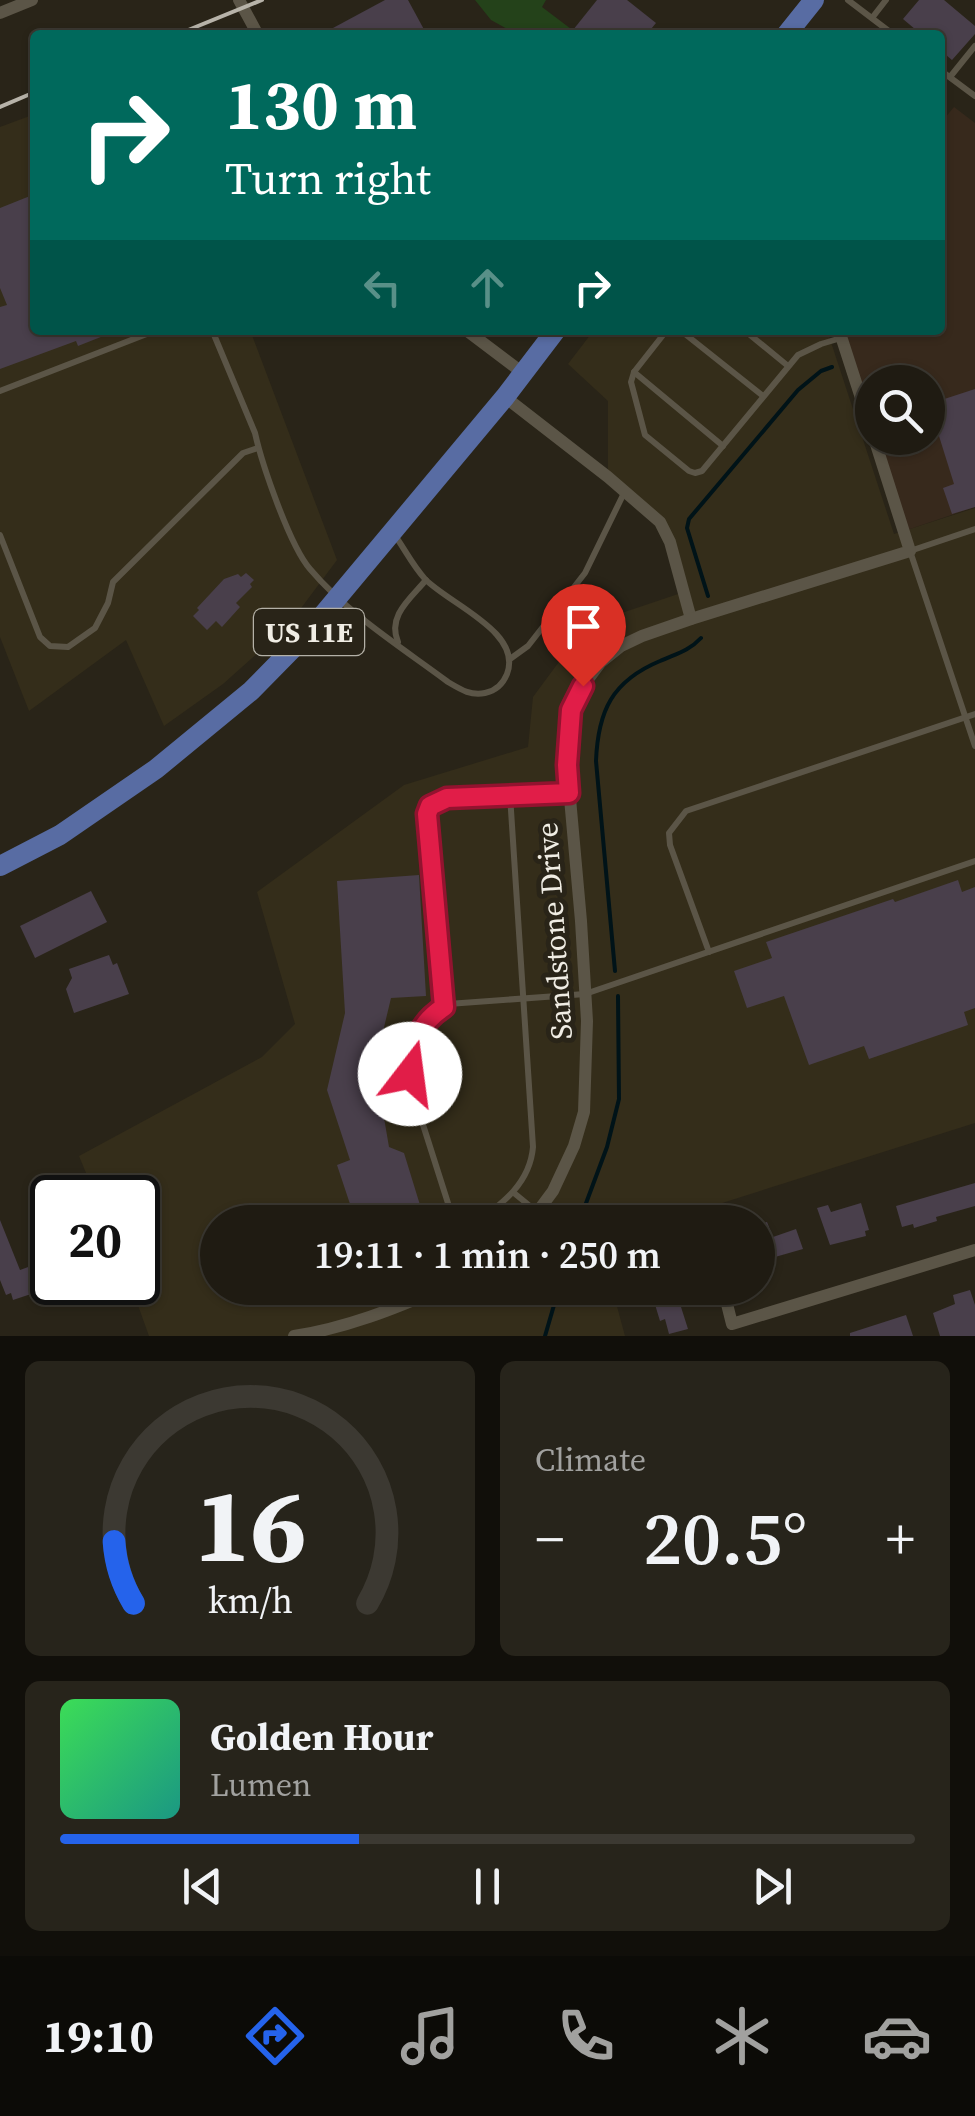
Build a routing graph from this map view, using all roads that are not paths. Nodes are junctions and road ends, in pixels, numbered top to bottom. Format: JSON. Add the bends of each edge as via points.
{"nodes":[{"id":1,"x":32,"y":0,"type":"edge"},
{"id":2,"x":239,"y":0,"type":"edge"},
{"id":3,"x":814,"y":0,"type":"edge"},
{"id":4,"x":848,"y":0,"type":"edge"},
{"id":5,"x":886,"y":0,"type":"edge"},
{"id":6,"x":0,"y":13,"type":"edge"},
{"id":7,"x":872,"y":18,"type":"junction"},
{"id":8,"x":255,"y":30,"type":"edge"},
{"id":9,"x":790,"y":30,"type":"edge"},
{"id":10,"x":888,"y":30,"type":"edge"},
{"id":11,"x":975,"y":46,"type":"edge"},
{"id":12,"x":945,"y":74,"type":"edge"},
{"id":13,"x":950,"y":77,"type":"junction"},
{"id":14,"x":975,"y":96,"type":"edge"},
{"id":15,"x":144,"y":335,"type":"edge"},
{"id":16,"x":214,"y":335,"type":"edge"},
{"id":17,"x":473,"y":335,"type":"edge"},
{"id":18,"x":552,"y":335,"type":"edge"},
{"id":19,"x":663,"y":335,"type":"edge"},
{"id":20,"x":686,"y":335,"type":"edge"},
{"id":21,"x":750,"y":335,"type":"edge"},
{"id":22,"x":839,"y":335,"type":"edge"},
{"id":23,"x":841,"y":335,"type":"edge"},
{"id":24,"x":788,"y":366,"type":"junction"},
{"id":25,"x":634,"y":372,"type":"junction"},
{"id":26,"x":523,"y":373,"type":"junction"},
{"id":27,"x":855,"y":378,"type":"edge"},
{"id":28,"x":0,"y":391,"type":"edge"},
{"id":29,"x":763,"y":396,"type":"junction"},
{"id":30,"x":504,"y":397,"type":"junction"},
{"id":31,"x":723,"y":446,"type":"junction"},
{"id":32,"x":258,"y":448,"type":"junction"},
{"id":33,"x":879,"y":455,"type":"edge"},
{"id":34,"x":624,"y":492,"type":"junction"},
{"id":35,"x":975,"y":530,"type":"edge"},
{"id":36,"x":392,"y":532,"type":"junction"},
{"id":37,"x":0,"y":535,"type":"edge"},
{"id":38,"x":910,"y":551,"type":"junction"},
{"id":39,"x":426,"y":580,"type":"junction"},
{"id":40,"x":337,"y":598,"type":"junction"},
{"id":41,"x":691,"y":619,"type":"junction"},
{"id":42,"x":401,"y":647,"type":"junction"},
{"id":43,"x":510,"y":659,"type":"junction"},
{"id":44,"x":975,"y":714,"type":"edge"},
{"id":45,"x":966,"y":718,"type":"junction"},
{"id":46,"x":975,"y":746,"type":"edge"},
{"id":47,"x":569,"y":793,"type":"junction"},
{"id":48,"x":510,"y":795,"type":"junction"},
{"id":49,"x":975,"y":861,"type":"edge"},
{"id":50,"x":0,"y":866,"type":"edge"},
{"id":51,"x":709,"y":952,"type":"junction"},
{"id":52,"x":585,"y":994,"type":"junction"},
{"id":53,"x":525,"y":998,"type":"junction"},
{"id":54,"x":444,"y":1007,"type":"junction"},
{"id":55,"x":514,"y":1192,"type":"junction"},
{"id":56,"x":449,"y":1205,"type":"edge"},
{"id":57,"x":498,"y":1205,"type":"edge"},
{"id":58,"x":524,"y":1205,"type":"edge"},
{"id":59,"x":543,"y":1205,"type":"edge"},
{"id":60,"x":975,"y":1250,"type":"edge"},
{"id":61,"x":400,"y":1305,"type":"edge"},
{"id":62,"x":727,"y":1305,"type":"edge"},
{"id":63,"x":734,"y":1330,"type":"edge"},
{"id":64,"x":294,"y":1336,"type":"edge"}],
"edges":[{"from":1,"to":6,"type":"street"},
{"from":2,"to":8,"type":"street"},
{"from":3,"to":9,"type":"main road"},
{"from":4,"to":7,"type":"lane"},
{"from":5,"to":7,"type":"lane"},
{"from":7,"to":10,"type":"lane"},
{"from":11,"to":13,"type":"lane"},
{"from":12,"to":13,"type":"lane"},
{"from":13,"to":14,"type":"lane"},
{"from":15,"to":28,"type":"lane"},
{"from":16,"to":32,"type":"lane"},
{"from":17,"to":26,"type":"street"},
{"from":18,"to":26,"type":"main road","number":"US 11E"},
{"from":19,"to":25,"type":"lane"},
{"from":20,"to":29,"type":"lane"},
{"from":21,"to":24,"type":"lane"},
{"from":22,"to":24,"type":"lane"},
{"from":23,"to":27,"type":"street"},
{"from":24,"to":29,"type":"lane"},
{"from":25,"to":31,"type":"lane"},
{"from":25,"to":31,"type":"lane","via":[[631,382],[650,441],[695,473]]},
{"from":26,"to":30,"type":"main road","number":"US 11E"},
{"from":29,"to":31,"type":"lane"},
{"from":30,"to":34,"type":"street"},
{"from":30,"to":36,"type":"main road","number":"US 11E"},
{"from":32,"to":37,"type":"lane","via":[[242,453],[113,582],[96,628],[68,647],[50,646],[40,637]]},
{"from":32,"to":40,"type":"lane","via":[[306,566]]},
{"from":33,"to":38,"type":"street"},
{"from":34,"to":41,"type":"street","via":[[660,522]]},
{"from":34,"to":43,"type":"lane","via":[[585,573],[528,646]]},
{"from":35,"to":38,"type":"lane"},
{"from":36,"to":39,"type":"lane"},
{"from":36,"to":40,"type":"main road","number":"US 11E"},
{"from":38,"to":41,"type":"street","name":"Sandstone Drive"},
{"from":38,"to":45,"type":"lane"},
{"from":39,"to":42,"type":"lane","via":[[394,626]]},
{"from":39,"to":43,"type":"lane","via":[[498,635]]},
{"from":40,"to":42,"type":"lane"},
{"from":40,"to":50,"type":"main road","number":"US 11E","via":[[250,691],[156,769],[60,835]]},
{"from":41,"to":47,"type":"street","name":"Sandstone Drive","via":[[622,646],[583,686],[571,710]]},
{"from":42,"to":43,"type":"lane","via":[[448,682],[477,694],[502,684]]},
{"from":44,"to":45,"type":"lane"},
{"from":45,"to":46,"type":"lane"},
{"from":45,"to":51,"type":"lane","via":[[686,811],[669,833],[670,845]]},
{"from":47,"to":48,"type":"lane"},
{"from":47,"to":52,"type":"street","name":"Sandstone Drive"},
{"from":48,"to":53,"type":"lane"},
{"from":48,"to":54,"type":"lane","via":[[447,798],[427,814]]},
{"from":49,"to":51,"type":"lane"},
{"from":51,"to":52,"type":"lane"},
{"from":52,"to":53,"type":"lane"},
{"from":52,"to":59,"type":"street","name":"Sandstone Drive","via":[[584,1112]]},
{"from":53,"to":54,"type":"lane"},
{"from":53,"to":55,"type":"lane","via":[[534,1148]]},
{"from":54,"to":56,"type":"lane","via":[[419,1030],[410,1074]]},
{"from":55,"to":57,"type":"lane"},
{"from":55,"to":58,"type":"lane"},
{"from":60,"to":63,"type":"street"},
{"from":61,"to":64,"type":"street"},
{"from":62,"to":63,"type":"street"}]}
